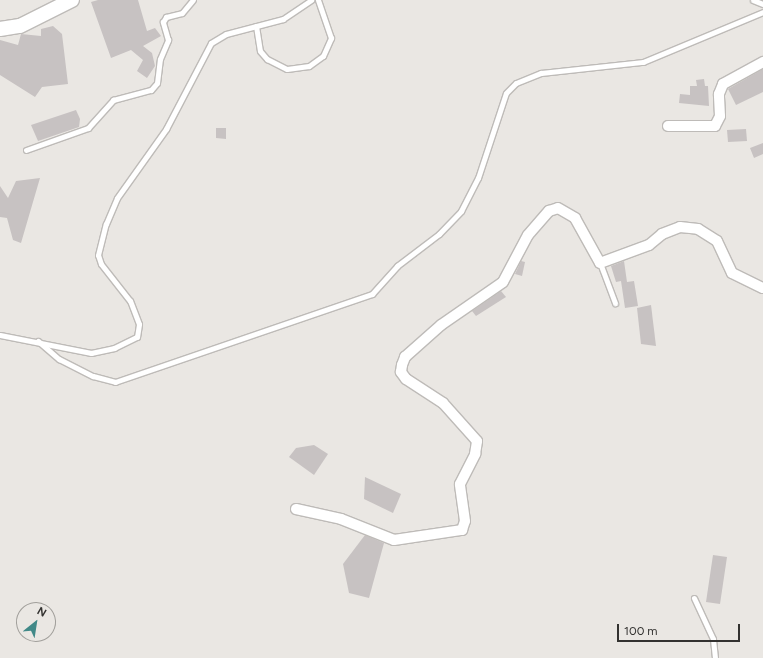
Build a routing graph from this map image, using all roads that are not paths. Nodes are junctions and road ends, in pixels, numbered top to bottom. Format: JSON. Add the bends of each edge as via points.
{"nodes":[{"id":1,"x":72,"y":0,"type":"edge"},
{"id":2,"x":193,"y":0,"type":"edge"},
{"id":3,"x":311,"y":0,"type":"edge"},
{"id":4,"x":318,"y":0,"type":"edge"},
{"id":5,"x":753,"y":0,"type":"edge"},
{"id":6,"x":763,"y":4,"type":"edge"},
{"id":7,"x":763,"y":12,"type":"edge"},
{"id":8,"x":256,"y":26,"type":"junction"},
{"id":9,"x":0,"y":29,"type":"edge"},
{"id":10,"x":763,"y":62,"type":"edge"},
{"id":11,"x":668,"y":126,"type":"dead end"},
{"id":12,"x":26,"y":150,"type":"dead end"},
{"id":13,"x":600,"y":263,"type":"junction"},
{"id":14,"x":763,"y":288,"type":"edge"},
{"id":15,"x":615,"y":303,"type":"dead end"},
{"id":16,"x":0,"y":334,"type":"edge"},
{"id":17,"x":38,"y":341,"type":"junction"},
{"id":18,"x":296,"y":509,"type":"dead end"},
{"id":19,"x":694,"y":598,"type":"dead end"},
{"id":20,"x":716,"y":658,"type":"edge"}],
"edges":[{"from":1,"to":9,"type":"main road","via":[[20,26]]},
{"from":2,"to":12,"type":"lane","via":[[182,13],[166,17],[163,22],[168,40],[160,59],[157,83],[151,90],[113,100],[88,128]]},
{"from":3,"to":8,"type":"lane","via":[[283,19]]},
{"from":4,"to":8,"type":"lane","via":[[330,38],[324,56],[309,66],[287,69],[267,59],[260,51]]},
{"from":5,"to":6,"type":"lane"},
{"from":7,"to":17,"type":"lane","via":[[643,62],[541,73],[516,83],[506,93],[478,178],[461,211],[439,234],[406,258],[372,294],[115,382],[93,376],[59,358]]},
{"from":8,"to":17,"type":"lane","via":[[226,34],[211,43],[166,130],[117,198],[106,224],[99,248],[101,264],[130,301],[139,324],[137,336],[114,348],[91,353]]},
{"from":10,"to":11,"type":"street","via":[[723,84],[719,94],[720,116],[715,126]]},
{"from":13,"to":14,"type":"street","via":[[649,245],[662,234],[690,227],[717,241],[732,273]]},
{"from":13,"to":15,"type":"lane"},
{"from":13,"to":18,"type":"street","via":[[575,218],[558,208],[549,211],[528,235],[503,282],[458,311],[405,356],[401,368],[403,375],[443,403],[477,441],[475,454],[460,484],[466,521],[462,530],[394,540],[341,519]]},
{"from":16,"to":17,"type":"lane"},
{"from":19,"to":20,"type":"lane","via":[[714,639]]}]}
